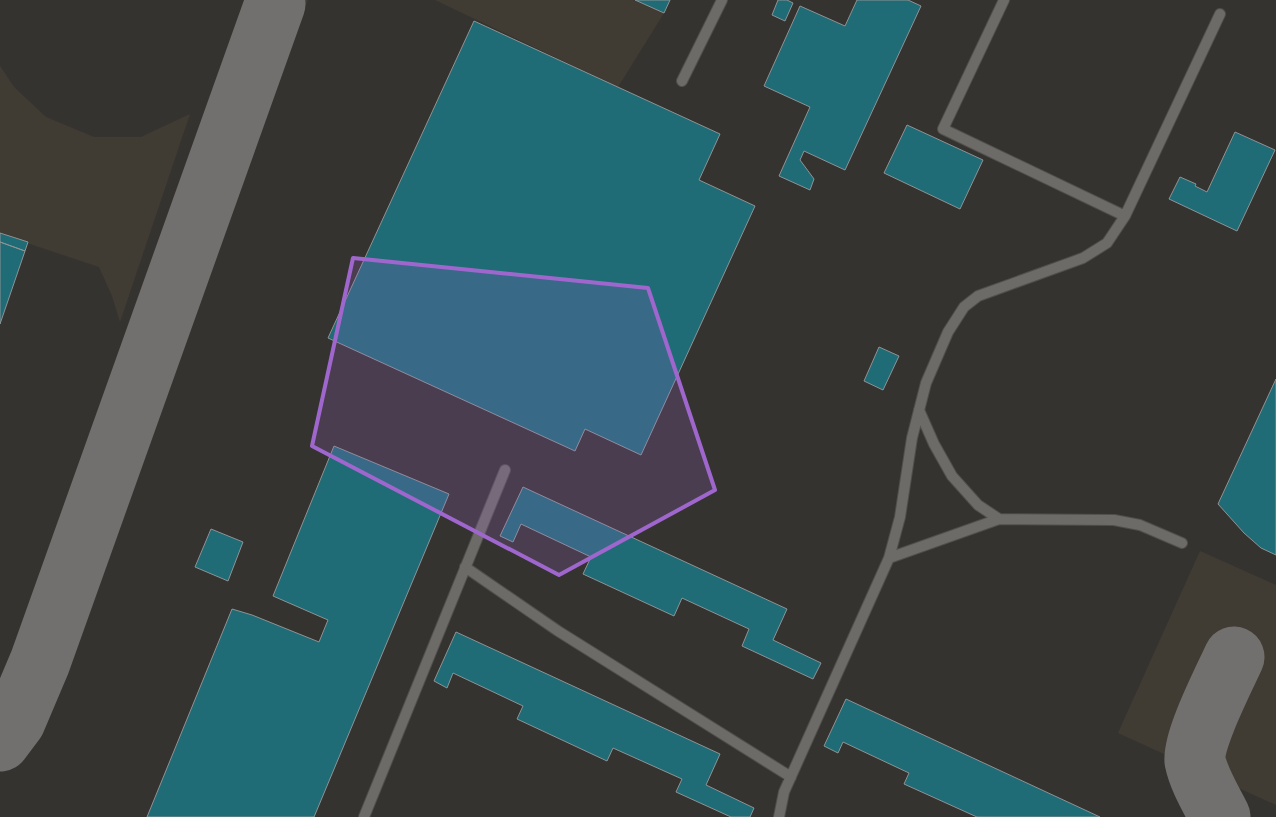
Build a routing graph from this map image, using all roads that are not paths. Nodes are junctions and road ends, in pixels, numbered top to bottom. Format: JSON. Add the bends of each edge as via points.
{"nodes":[{"id":1,"x":722,"y":0,"type":"edge"},
{"id":2,"x":1004,"y":0,"type":"edge"},
{"id":3,"x":1220,"y":14,"type":"dead end"},
{"id":4,"x":682,"y":81,"type":"dead end"},
{"id":5,"x":1125,"y":216,"type":"junction"},
{"id":6,"x":919,"y":410,"type":"junction"},
{"id":7,"x":505,"y":470,"type":"dead end"},
{"id":8,"x":999,"y":519,"type":"junction"},
{"id":9,"x":1182,"y":543,"type":"dead end"},
{"id":10,"x":889,"y":558,"type":"junction"},
{"id":11,"x":465,"y":567,"type":"junction"},
{"id":12,"x":791,"y":777,"type":"junction"},
{"id":13,"x":364,"y":817,"type":"edge"},
{"id":14,"x":780,"y":817,"type":"edge"}],
"edges":[{"from":1,"to":4,"type":"lane"},
{"from":2,"to":5,"type":"lane","via":[[942,129]]},
{"from":3,"to":5,"type":"lane"},
{"from":5,"to":6,"type":"lane","via":[[1107,243],[1083,258],[978,296],[964,307],[948,332],[926,383]]},
{"from":6,"to":8,"type":"lane","via":[[952,476],[978,505]]},
{"from":6,"to":10,"type":"lane","via":[[900,517]]},
{"from":7,"to":11,"type":"lane"},
{"from":8,"to":9,"type":"lane","via":[[1114,520],[1140,525]]},
{"from":8,"to":10,"type":"lane"},
{"from":10,"to":12,"type":"lane"},
{"from":11,"to":12,"type":"lane","via":[[574,641]]},
{"from":11,"to":13,"type":"lane"},
{"from":12,"to":14,"type":"lane","via":[[784,792]]}]}
